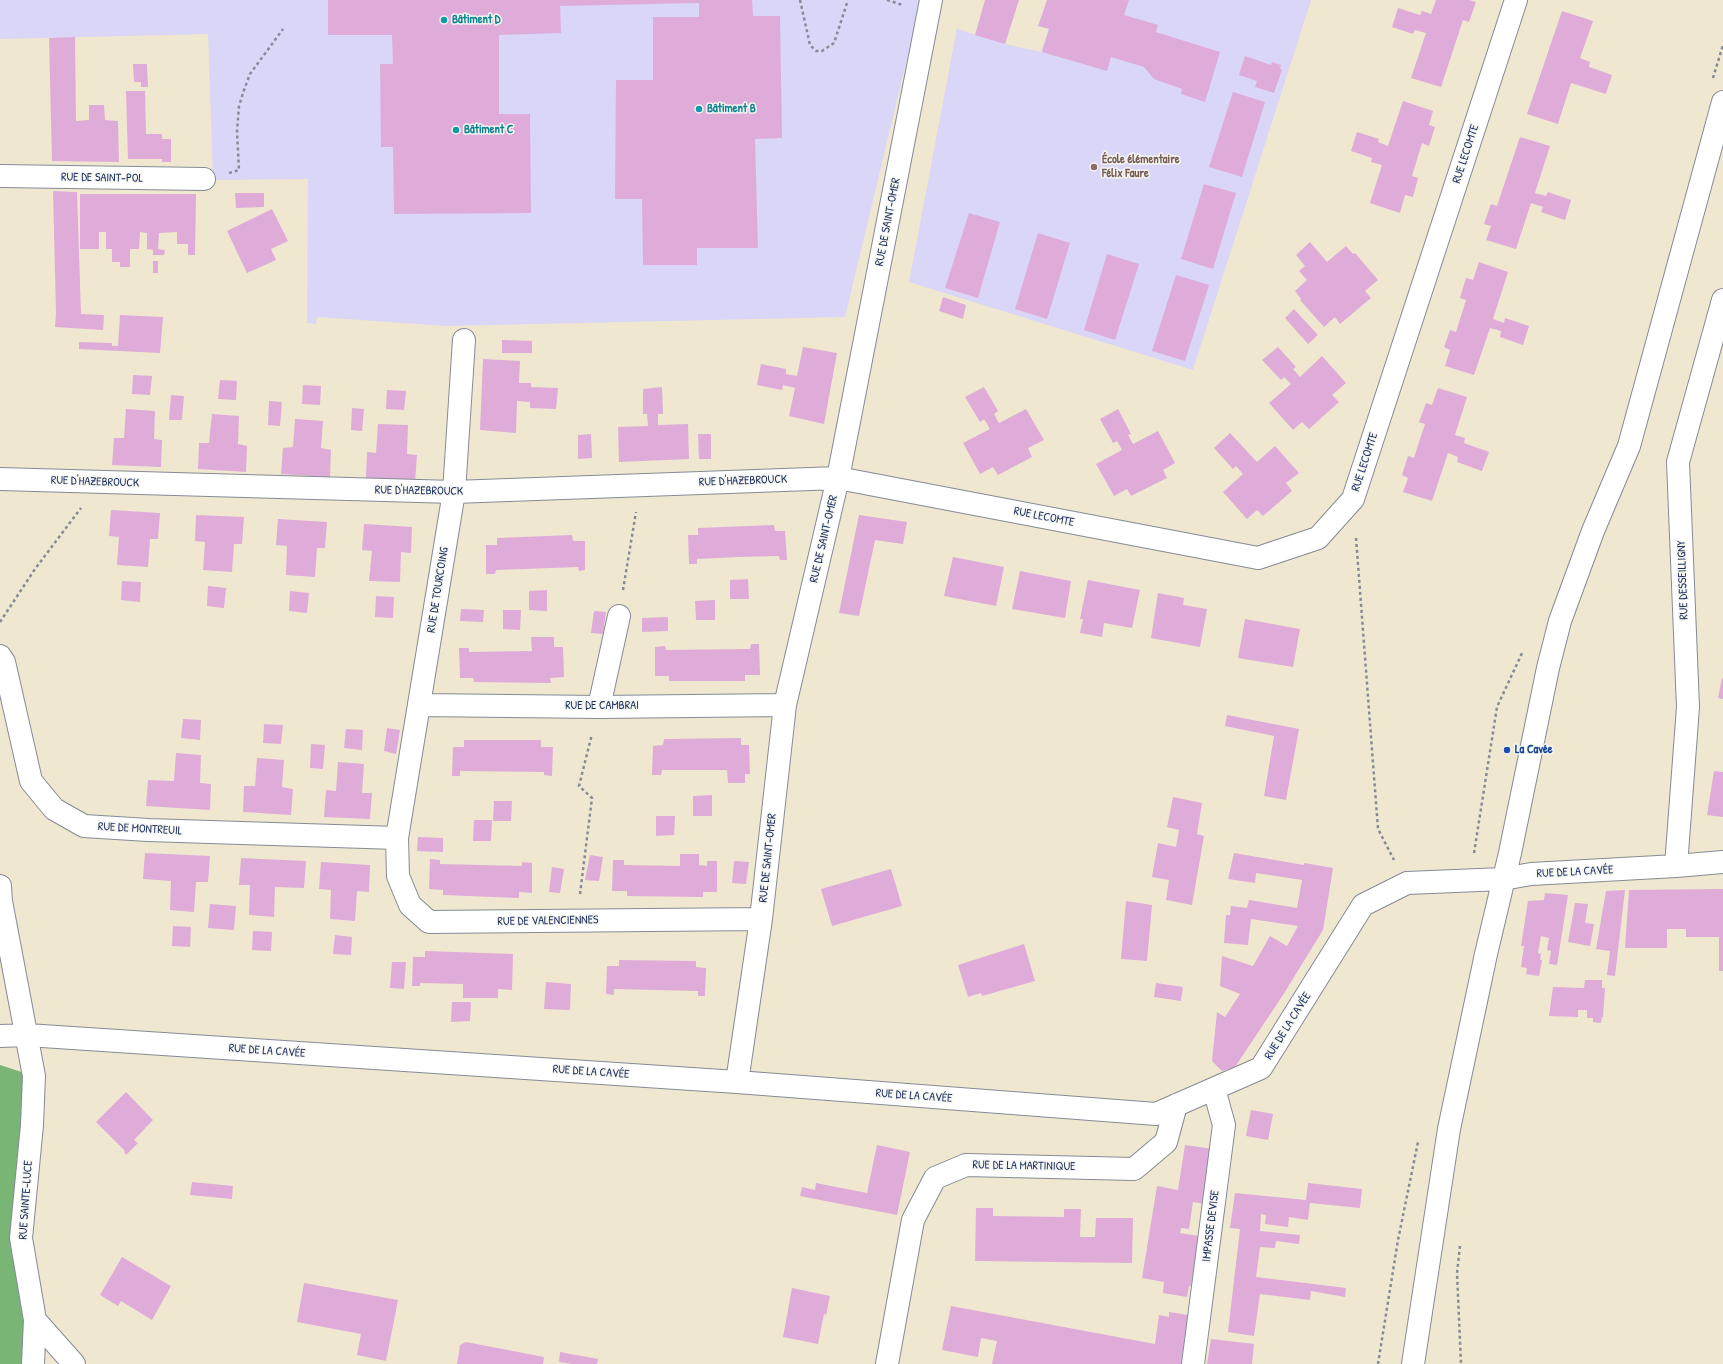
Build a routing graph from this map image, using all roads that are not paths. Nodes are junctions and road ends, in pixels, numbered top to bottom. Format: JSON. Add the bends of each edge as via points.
{"nodes":[{"id":1,"x":931,"y":0,"type":"edge"},
{"id":2,"x":1516,"y":0,"type":"edge"},
{"id":3,"x":1723,"y":102,"type":"edge"},
{"id":4,"x":0,"y":176,"type":"edge"},
{"id":5,"x":204,"y":179,"type":"road end"},
{"id":6,"x":1723,"y":300,"type":"edge"},
{"id":7,"x":464,"y":340,"type":"dead end"},
{"id":8,"x":838,"y":478,"type":"junction"},
{"id":9,"x":0,"y":479,"type":"edge"},
{"id":10,"x":454,"y":492,"type":"junction"},
{"id":11,"x":619,"y":616,"type":"road end"},
{"id":12,"x":0,"y":656,"type":"edge"},
{"id":13,"x":420,"y":705,"type":"junction"},
{"id":14,"x":785,"y":705,"type":"junction"},
{"id":15,"x":600,"y":707,"type":"junction"},
{"id":16,"x":397,"y":838,"type":"junction"},
{"id":17,"x":1723,"y":862,"type":"edge"},
{"id":18,"x":1676,"y":866,"type":"junction"},
{"id":19,"x":1503,"y":879,"type":"junction"},
{"id":20,"x":0,"y":886,"type":"edge"},
{"id":21,"x":761,"y":919,"type":"junction"},
{"id":22,"x":27,"y":1035,"type":"junction"},
{"id":23,"x":0,"y":1036,"type":"edge"},
{"id":24,"x":737,"y":1082,"type":"junction"},
{"id":25,"x":1214,"y":1089,"type":"junction"},
{"id":26,"x":1176,"y":1105,"type":"junction"},
{"id":27,"x":35,"y":1320,"type":"junction"},
{"id":28,"x":33,"y":1364,"type":"edge"},
{"id":29,"x":74,"y":1364,"type":"edge"},
{"id":30,"x":887,"y":1364,"type":"edge"},
{"id":31,"x":1193,"y":1364,"type":"edge"},
{"id":32,"x":1413,"y":1364,"type":"edge"}],
"edges":[{"from":1,"to":8,"type":"street","name":"RUE DE SAINT-OMER"},
{"from":2,"to":8,"type":"street","name":"RUE LECOMTE","via":[[1353,499],[1318,538],[1258,558]]},
{"from":3,"to":19,"type":"street","via":[[1629,446],[1593,531],[1560,621]]},
{"from":4,"to":5,"type":"street","name":"RUE DE SAINT-POL"},
{"from":6,"to":18,"type":"street","name":"RUE DESSEILLIGNY","via":[[1678,462],[1688,708]]},
{"from":7,"to":10,"type":"street","name":"RUE DE TOURCOING"},
{"from":8,"to":10,"type":"street","name":"RUE D'HAZEBROUCK"},
{"from":8,"to":14,"type":"street","name":"RUE DE SAINT-OMER"},
{"from":9,"to":10,"type":"street","name":"RUE D'HAZEBROUCK"},
{"from":10,"to":13,"type":"street","name":"RUE DE TOURCOING"},
{"from":11,"to":15,"type":"street"},
{"from":12,"to":16,"type":"street","name":"RUE DE MONTREUIL","via":[[4,662],[31,781],[54,809],[84,826]]},
{"from":13,"to":15,"type":"street","name":"RUE DE CAMBRAI"},
{"from":13,"to":16,"type":"street","name":"RUE DE TOURCOING"},
{"from":14,"to":15,"type":"street","name":"RUE DE CAMBRAI"},
{"from":14,"to":21,"type":"street","name":"RUE DE SAINT-OMER"},
{"from":16,"to":21,"type":"street","name":"RUE DE VALENCIENNES","via":[[398,876],[410,905],[429,922]]},
{"from":17,"to":18,"type":"street","name":"RUE DE LA CAVÉE"},
{"from":18,"to":19,"type":"street","name":"RUE DE LA CAVÉE","via":[[1532,874]]},
{"from":19,"to":25,"type":"street","name":"RUE DE LA CAVÉE","via":[[1407,883],[1363,905],[1261,1068]]},
{"from":19,"to":32,"type":"street","via":[[1449,1128]]},
{"from":20,"to":22,"type":"street","name":"RUE SAINTE-LUCE"},
{"from":21,"to":24,"type":"street","name":"RUE DE SAINT-OMER"},
{"from":22,"to":23,"type":"street","name":"RUE DE LA CAVÉE"},
{"from":22,"to":24,"type":"street","name":"RUE DE LA CAVÉE"},
{"from":22,"to":27,"type":"street","name":"RUE SAINTE-LUCE","via":[[34,1083],[21,1238]]},
{"from":24,"to":26,"type":"street","name":"RUE DE LA CAVÉE","via":[[1156,1114]]},
{"from":25,"to":26,"type":"street","name":"RUE DE LA CAVÉE"},
{"from":25,"to":31,"type":"street","name":"IMPASSE DEVISE","via":[[1224,1125]]},
{"from":26,"to":30,"type":"street","name":"RUE DE LA MARTINIQUE","via":[[1166,1142],[1134,1169],[966,1165],[935,1178],[913,1220]]},
{"from":27,"to":28,"type":"street","name":"RUE SAINTE-LUCE"},
{"from":27,"to":29,"type":"street"}]}
